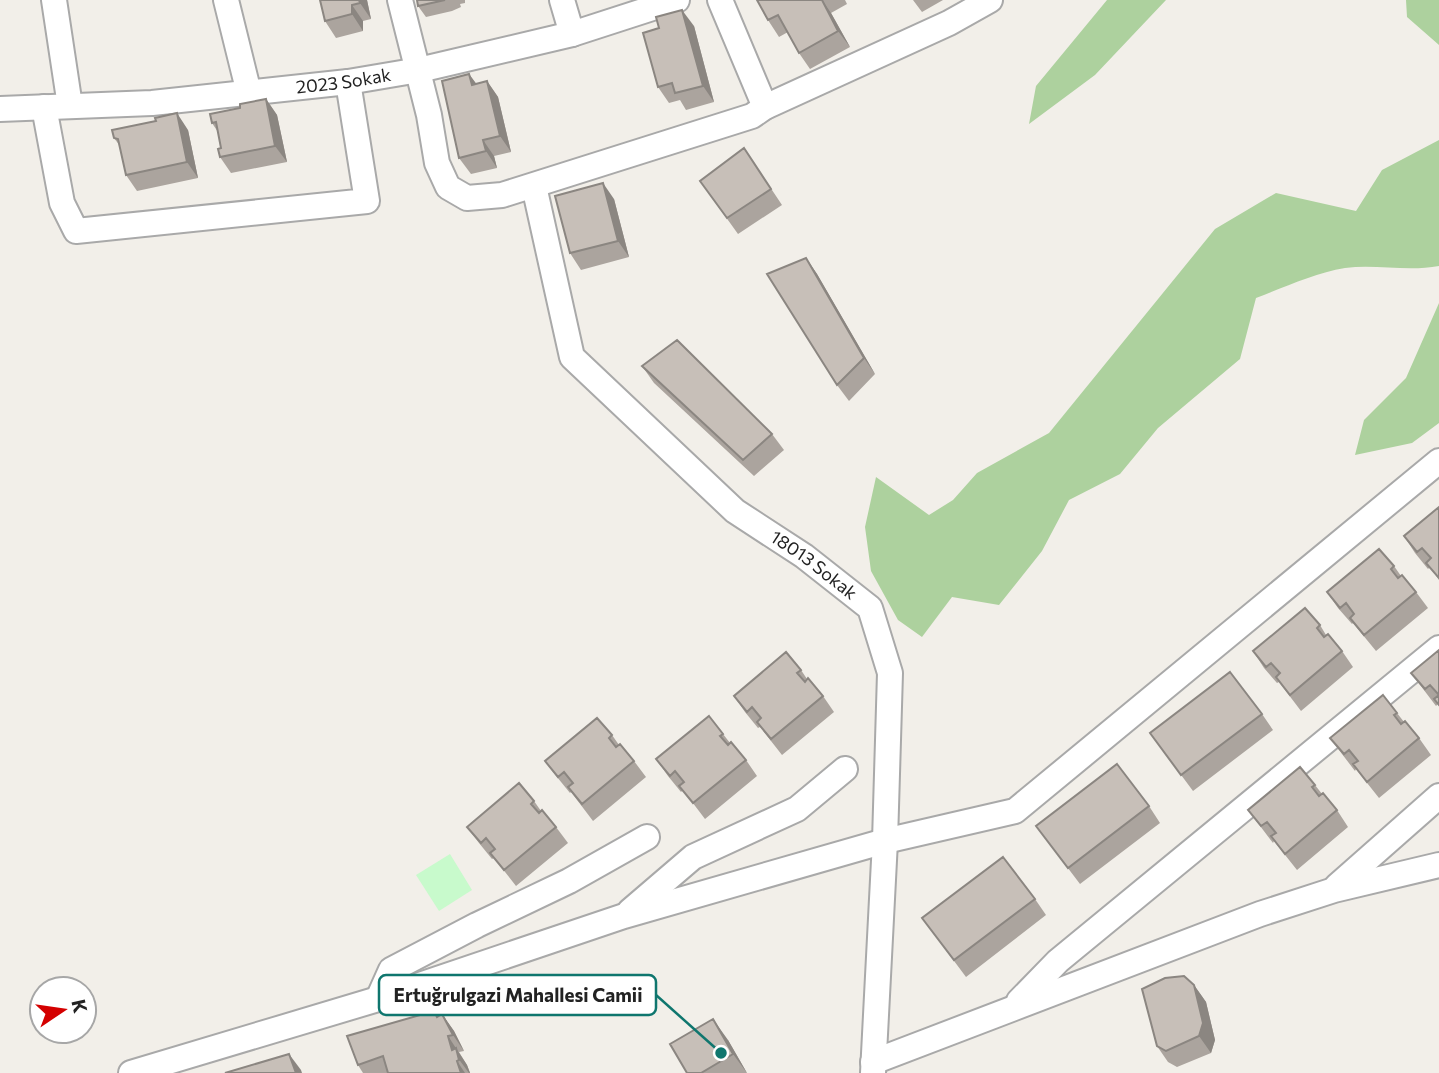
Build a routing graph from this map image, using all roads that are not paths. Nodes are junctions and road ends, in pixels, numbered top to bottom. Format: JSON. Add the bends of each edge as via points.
{"nodes":[{"id":1,"x":54,"y":0,"type":"edge"},
{"id":2,"x":226,"y":0,"type":"edge"},
{"id":3,"x":400,"y":0,"type":"edge"},
{"id":4,"x":562,"y":0,"type":"edge"},
{"id":5,"x":677,"y":0,"type":"edge"},
{"id":6,"x":720,"y":0,"type":"edge"},
{"id":7,"x":990,"y":0,"type":"edge"},
{"id":8,"x":572,"y":34,"type":"junction"},
{"id":9,"x":419,"y":70,"type":"junction"},
{"id":10,"x":348,"y":82,"type":"junction"},
{"id":11,"x":249,"y":93,"type":"junction"},
{"id":12,"x":70,"y":106,"type":"junction"},
{"id":13,"x":44,"y":107,"type":"junction"},
{"id":14,"x":765,"y":107,"type":"junction"},
{"id":15,"x":0,"y":109,"type":"edge"},
{"id":16,"x":534,"y":186,"type":"junction"},
{"id":17,"x":1439,"y":461,"type":"edge"},
{"id":18,"x":1439,"y":648,"type":"edge"},
{"id":19,"x":845,"y":769,"type":"dead end"},
{"id":20,"x":1439,"y":796,"type":"edge"},
{"id":21,"x":648,"y":836,"type":"dead end"},
{"id":22,"x":886,"y":841,"type":"junction"},
{"id":23,"x":1439,"y":865,"type":"edge"},
{"id":24,"x":1334,"y":890,"type":"junction"},
{"id":25,"x":624,"y":916,"type":"junction"},
{"id":26,"x":378,"y":999,"type":"junction"},
{"id":27,"x":1011,"y":1008,"type":"junction"},
{"id":28,"x":873,"y":1067,"type":"edge"},
{"id":29,"x":131,"y":1073,"type":"edge"}],
"edges":[{"from":1,"to":12,"type":"street"},
{"from":2,"to":11,"type":"street"},
{"from":3,"to":9,"type":"street"},
{"from":4,"to":8,"type":"street"},
{"from":5,"to":8,"type":"street","name":"2023 Sokak"},
{"from":6,"to":14,"type":"street"},
{"from":7,"to":14,"type":"street"},
{"from":8,"to":9,"type":"street","name":"2023 Sokak"},
{"from":9,"to":10,"type":"street","name":"2023 Sokak"},
{"from":9,"to":16,"type":"street","via":[[437,163],[448,187],[467,198]]},
{"from":10,"to":11,"type":"street","name":"2023 Sokak"},
{"from":10,"to":13,"type":"street","via":[[367,201],[124,228],[76,231],[62,203]]},
{"from":11,"to":12,"type":"street","name":"2023 Sokak"},
{"from":12,"to":13,"type":"street","name":"2023 Sokak"},
{"from":13,"to":15,"type":"street","name":"2023 Sokak"},
{"from":14,"to":16,"type":"street","via":[[752,116]]},
{"from":16,"to":22,"type":"street","name":"18013 Sokak","via":[[572,356],[735,511],[804,556],[870,608],[890,673]]},
{"from":17,"to":22,"type":"street","via":[[1015,811]]},
{"from":18,"to":27,"type":"street","via":[[1058,961]]},
{"from":19,"to":25,"type":"street","via":[[797,809],[693,857]]},
{"from":20,"to":24,"type":"street"},
{"from":21,"to":26,"type":"street","via":[[391,970]]},
{"from":22,"to":25,"type":"street"},
{"from":22,"to":28,"type":"street","name":"18013 Sokak"},
{"from":23,"to":24,"type":"street"},
{"from":24,"to":27,"type":"street"},
{"from":25,"to":26,"type":"street"},
{"from":26,"to":29,"type":"street"},
{"from":27,"to":28,"type":"street"}]}
